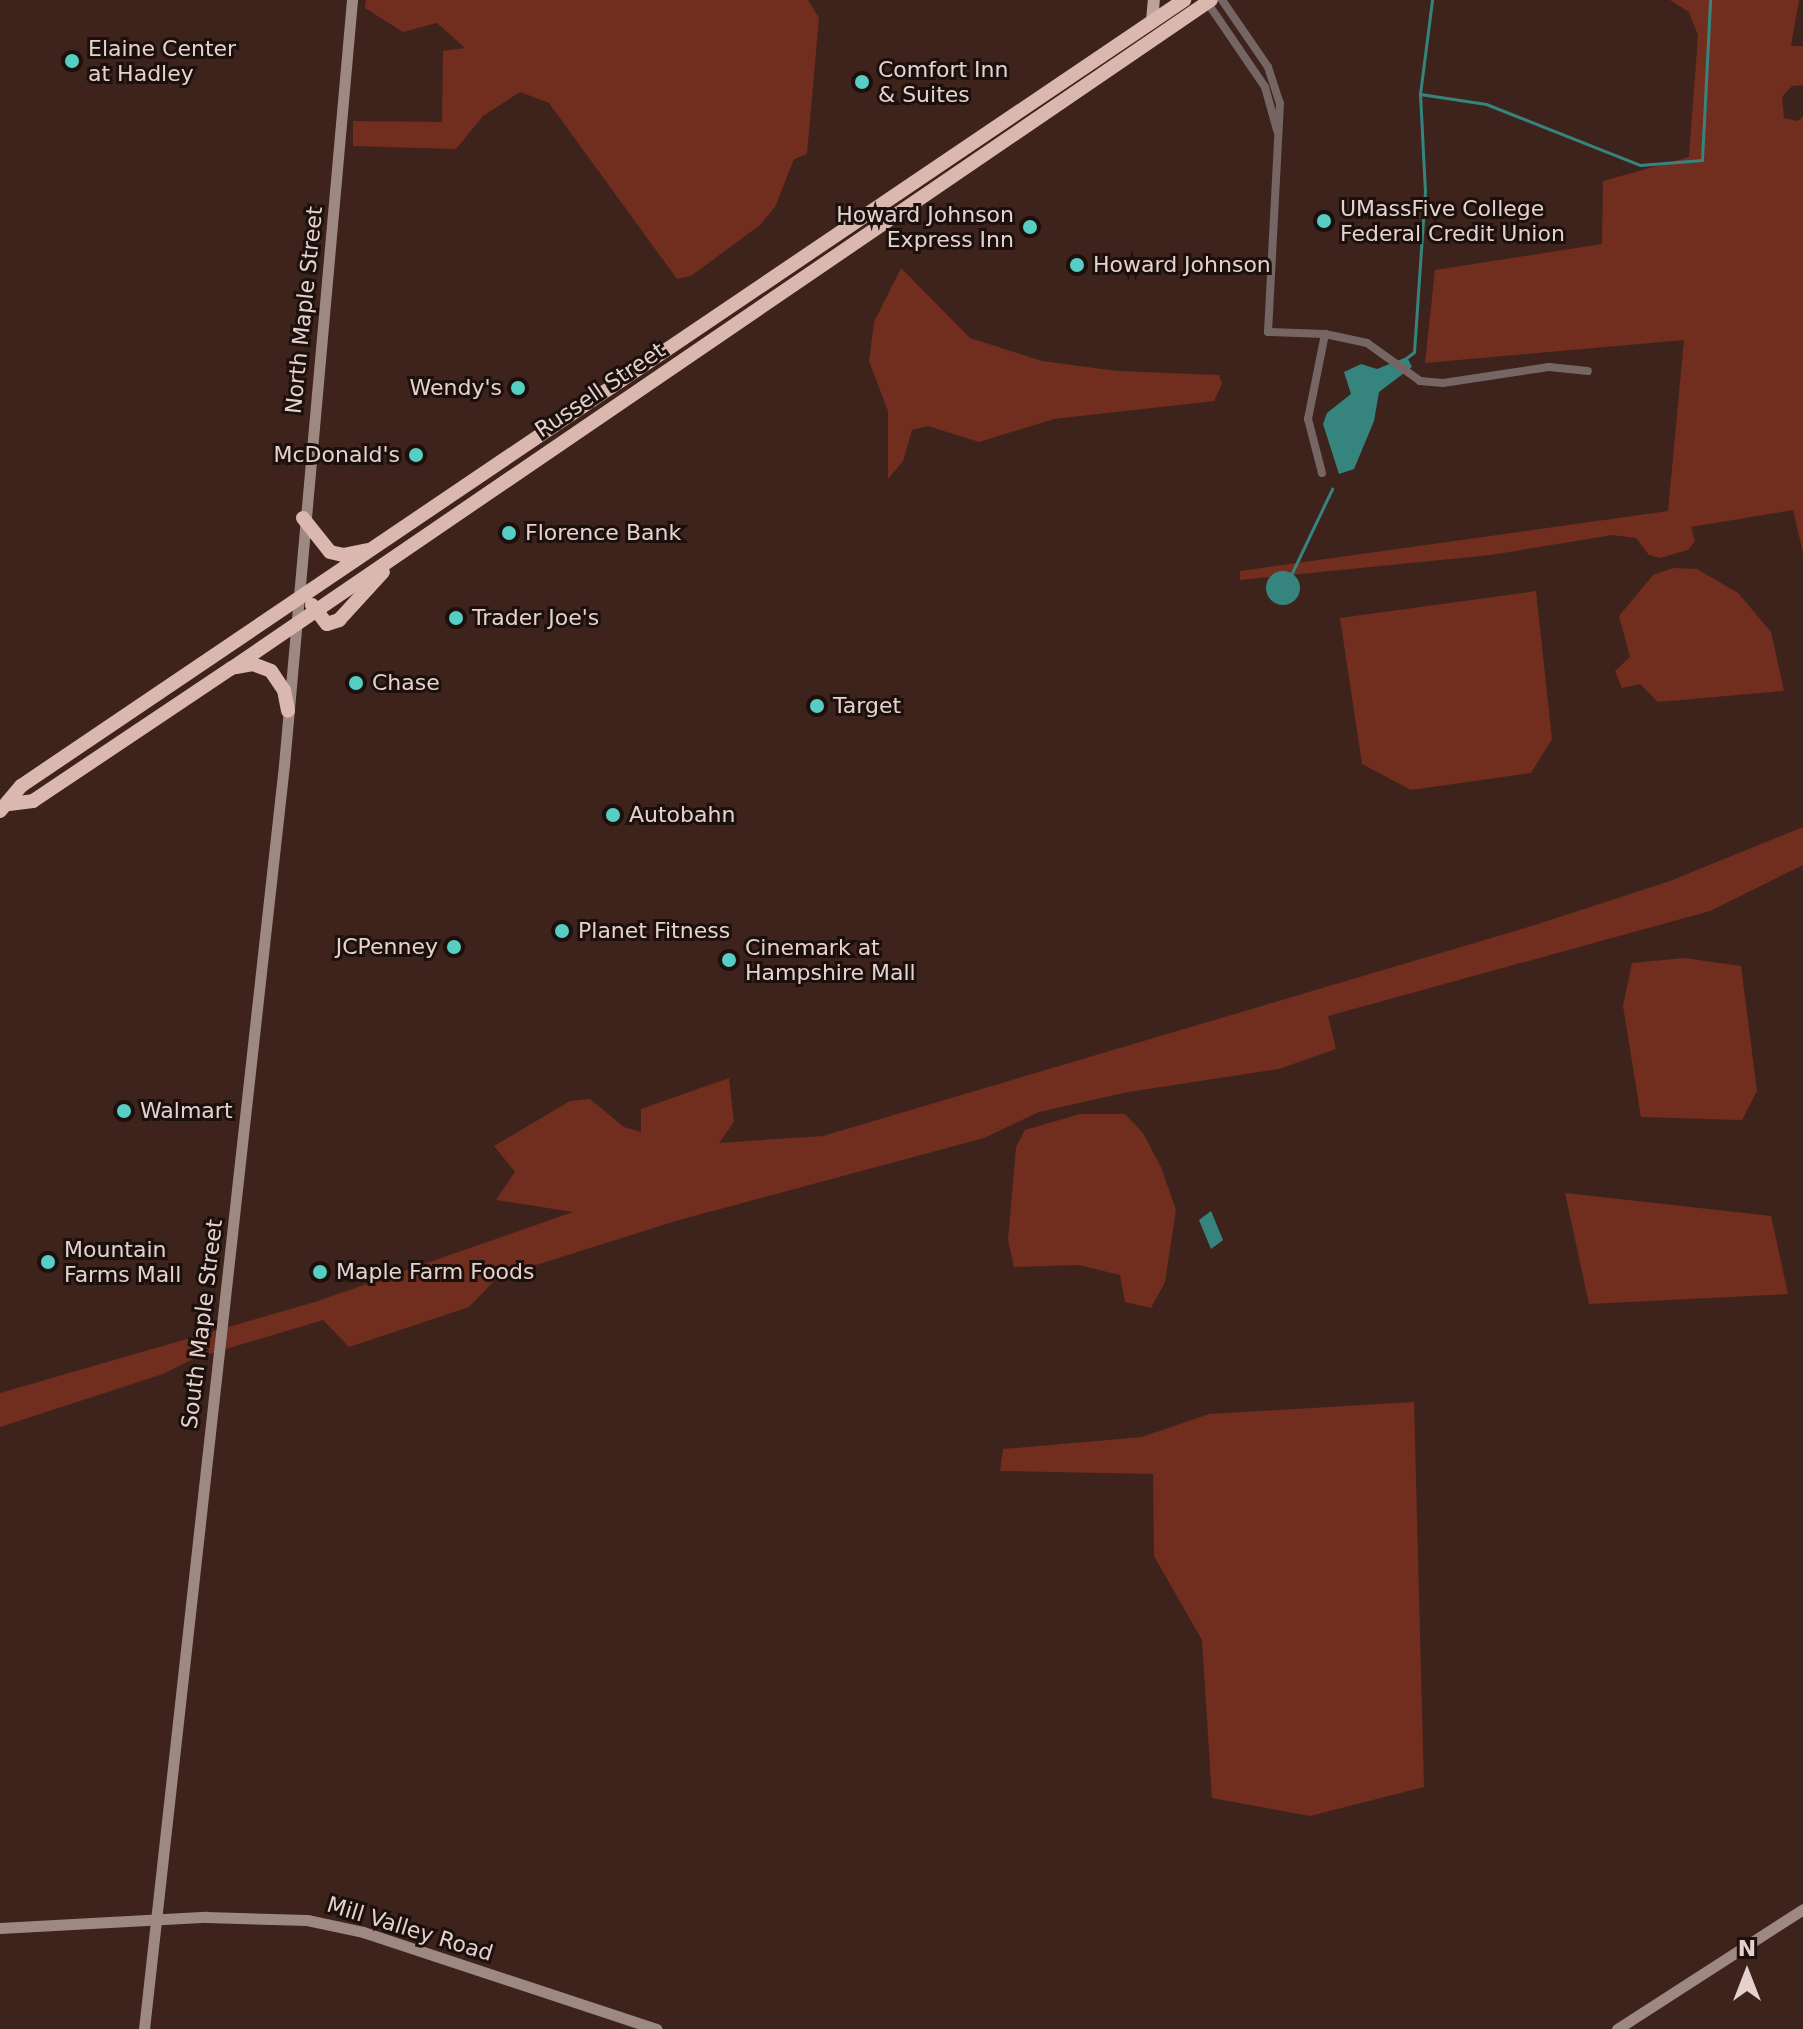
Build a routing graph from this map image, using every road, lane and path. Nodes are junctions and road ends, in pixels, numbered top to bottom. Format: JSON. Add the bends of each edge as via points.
{"nodes":[{"id":1,"x":352,"y":0,"type":"edge"},
{"id":2,"x":1154,"y":0,"type":"edge"},
{"id":3,"x":1184,"y":0,"type":"edge"},
{"id":4,"x":1211,"y":1,"type":"edge"},
{"id":5,"x":1152,"y":21,"type":"junction"},
{"id":6,"x":1279,"y":155,"type":"junction"},
{"id":7,"x":1325,"y":334,"type":"junction"},
{"id":8,"x":1588,"y":371,"type":"dead end"},
{"id":9,"x":1322,"y":473,"type":"dead end"},
{"id":10,"x":303,"y":518,"type":"junction"},
{"id":11,"x":380,"y":546,"type":"junction"},
{"id":12,"x":409,"y":548,"type":"junction"},
{"id":13,"x":312,"y":593,"type":"junction"},
{"id":14,"x":297,"y":603,"type":"junction"},
{"id":15,"x":314,"y":611,"type":"junction"},
{"id":16,"x":295,"y":624,"type":"junction"},
{"id":17,"x":232,"y":668,"type":"junction"},
{"id":18,"x":288,"y":711,"type":"junction"},
{"id":19,"x":4,"y":807,"type":"edge"},
{"id":20,"x":1803,"y":1909,"type":"edge"},
{"id":21,"x":156,"y":1920,"type":"junction"},
{"id":22,"x":0,"y":1928,"type":"edge"},
{"id":23,"x":144,"y":2029,"type":"edge"},
{"id":24,"x":656,"y":2029,"type":"edge"},
{"id":25,"x":1617,"y":2029,"type":"edge"}],
"edges":[{"from":1,"to":10,"type":"main road","name":"North Maple Street"},
{"from":2,"to":5,"type":"main road"},
{"from":3,"to":5,"type":"highway","name":"Russell Street"},
{"from":4,"to":6,"type":"street","via":[[1265,87]]},
{"from":4,"to":6,"type":"street","via":[[1273,78],[1280,103]]},
{"from":4,"to":12,"type":"highway","name":"Russell Street"},
{"from":5,"to":11,"type":"highway","name":"Russell Street"},
{"from":6,"to":7,"type":"street","via":[[1268,332]]},
{"from":7,"to":8,"type":"street","via":[[1358,339],[1408,376],[1443,383],[1549,367]]},
{"from":7,"to":9,"type":"street","via":[[1308,419]]},
{"from":10,"to":11,"type":"highway","via":[[323,547],[337,555]]},
{"from":10,"to":14,"type":"main road","name":"North Maple Street"},
{"from":11,"to":13,"type":"highway","name":"Russell Street"},
{"from":12,"to":15,"type":"highway","name":"Russell Street"},
{"from":12,"to":15,"type":"highway","via":[[339,620],[327,624]]},
{"from":13,"to":14,"type":"highway","name":"Russell Street"},
{"from":13,"to":15,"type":"highway"},
{"from":14,"to":16,"type":"main road","name":"North Maple Street"},
{"from":14,"to":19,"type":"highway","name":"Russell Street","via":[[21,786]]},
{"from":15,"to":16,"type":"highway","name":"Russell Street"},
{"from":16,"to":17,"type":"highway","name":"Russell Street"},
{"from":16,"to":18,"type":"main road","name":"South Maple Street"},
{"from":17,"to":18,"type":"highway","via":[[253,664],[271,671],[284,690]]},
{"from":17,"to":19,"type":"highway","name":"Russell Street","via":[[33,801]]},
{"from":18,"to":21,"type":"main road","name":"South Maple Street"},
{"from":20,"to":25,"type":"main road"},
{"from":21,"to":22,"type":"main road","name":"Mill Valley Road"},
{"from":21,"to":23,"type":"main road","name":"South Maple Street"},
{"from":21,"to":24,"type":"main road","name":"Mill Valley Road","via":[[279,1918],[335,1925]]}]}
